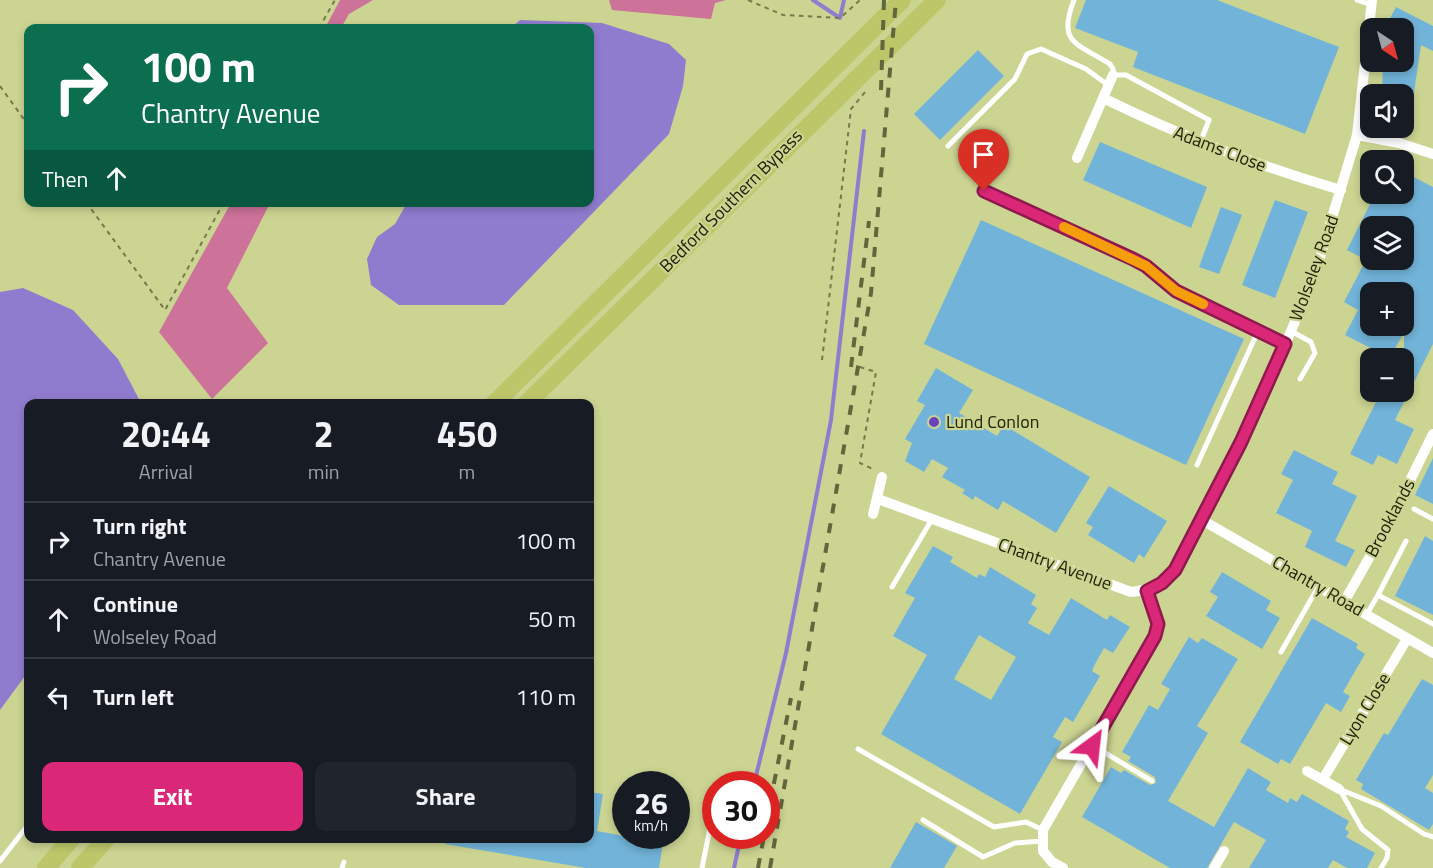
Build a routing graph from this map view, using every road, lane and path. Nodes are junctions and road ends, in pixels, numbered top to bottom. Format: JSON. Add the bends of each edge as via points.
{"nodes":[{"id":1,"x":335,"y":0,"type":"edge"},
{"id":2,"x":748,"y":0,"type":"edge"},
{"id":3,"x":860,"y":0,"type":"edge"},
{"id":4,"x":902,"y":0,"type":"edge"},
{"id":5,"x":937,"y":0,"type":"edge"},
{"id":6,"x":1074,"y":0,"type":"edge"},
{"id":7,"x":1357,"y":0,"type":"edge"},
{"id":8,"x":1371,"y":3,"type":"edge"},
{"id":9,"x":322,"y":24,"type":"edge"},
{"id":10,"x":862,"y":79,"type":"junction"},
{"id":11,"x":1111,"y":80,"type":"junction"},
{"id":12,"x":0,"y":86,"type":"edge"},
{"id":13,"x":1103,"y":98,"type":"junction"},
{"id":14,"x":24,"y":119,"type":"edge"},
{"id":15,"x":1356,"y":135,"type":"junction"},
{"id":16,"x":1200,"y":143,"type":"junction"},
{"id":17,"x":948,"y":146,"type":"dead end"},
{"id":18,"x":1433,"y":154,"type":"edge"},
{"id":19,"x":1077,"y":158,"type":"dead end"},
{"id":20,"x":1341,"y":190,"type":"junction"},
{"id":21,"x":984,"y":191,"type":"dead end"},
{"id":22,"x":90,"y":207,"type":"edge"},
{"id":23,"x":221,"y":207,"type":"edge"},
{"id":24,"x":1258,"y":331,"type":"junction"},
{"id":25,"x":1291,"y":331,"type":"junction"},
{"id":26,"x":1285,"y":344,"type":"junction"},
{"id":27,"x":822,"y":360,"type":"dead end"},
{"id":28,"x":860,"y":367,"type":"dead end"},
{"id":29,"x":1300,"y":379,"type":"dead end"},
{"id":30,"x":499,"y":399,"type":"edge"},
{"id":31,"x":531,"y":399,"type":"edge"},
{"id":32,"x":1433,"y":434,"type":"edge"},
{"id":33,"x":1197,"y":465,"type":"dead end"},
{"id":34,"x":882,"y":477,"type":"joint"},
{"id":35,"x":878,"y":499,"type":"junction"},
{"id":36,"x":1414,"y":509,"type":"dead end"},
{"id":37,"x":873,"y":514,"type":"dead end"},
{"id":38,"x":932,"y":519,"type":"junction"},
{"id":39,"x":1202,"y":519,"type":"junction"},
{"id":40,"x":1433,"y":519,"type":"edge"},
{"id":41,"x":1406,"y":541,"type":"dead end"},
{"id":42,"x":892,"y":587,"type":"dead end"},
{"id":43,"x":1318,"y":587,"type":"junction"},
{"id":44,"x":1147,"y":591,"type":"junction"},
{"id":45,"x":1378,"y":595,"type":"junction"},
{"id":46,"x":1344,"y":602,"type":"junction"},
{"id":47,"x":1367,"y":615,"type":"junction"},
{"id":48,"x":1433,"y":624,"type":"edge"},
{"id":49,"x":1407,"y":639,"type":"junction"},
{"id":50,"x":1281,"y":652,"type":"dead end"},
{"id":51,"x":1433,"y":653,"type":"edge"},
{"id":52,"x":1092,"y":746,"type":"junction"},
{"id":53,"x":858,"y":749,"type":"dead end"},
{"id":54,"x":1307,"y":771,"type":"dead end"},
{"id":55,"x":1323,"y":779,"type":"junction"},
{"id":56,"x":1152,"y":782,"type":"dead end"},
{"id":57,"x":1339,"y":789,"type":"junction"},
{"id":58,"x":923,"y":820,"type":"dead end"},
{"id":59,"x":24,"y":830,"type":"edge"},
{"id":60,"x":1042,"y":836,"type":"junction"},
{"id":61,"x":1433,"y":837,"type":"edge"},
{"id":62,"x":68,"y":843,"type":"edge"},
{"id":63,"x":102,"y":843,"type":"edge"},
{"id":64,"x":706,"y":849,"type":"edge"},
{"id":65,"x":1224,"y":851,"type":"dead end"},
{"id":66,"x":0,"y":861,"type":"edge"},
{"id":67,"x":46,"y":868,"type":"edge"},
{"id":68,"x":80,"y":868,"type":"edge"},
{"id":69,"x":702,"y":868,"type":"edge"},
{"id":70,"x":1063,"y":868,"type":"edge"},
{"id":71,"x":1215,"y":868,"type":"edge"},
{"id":72,"x":1381,"y":868,"type":"edge"}],
"edges":[{"from":1,"to":9,"type":"path"},
{"from":2,"to":3,"type":"path","via":[[783,15],[840,18]]},
{"from":4,"to":30,"type":"highway","name":"Bedford Southern Bypass"},
{"from":5,"to":10,"type":"highway","name":"Bedford Southern Bypass"},
{"from":6,"to":11,"type":"lane","via":[[1065,21],[1066,30],[1075,42],[1110,64]]},
{"from":7,"to":8,"type":"lane"},
{"from":8,"to":15,"type":"street","name":"Wolseley Road"},
{"from":10,"to":27,"type":"path","via":[[866,94],[851,109]]},
{"from":10,"to":31,"type":"highway","name":"Bedford Southern Bypass"},
{"from":11,"to":13,"type":"street"},
{"from":11,"to":16,"type":"lane","via":[[1126,75],[1209,120]]},
{"from":11,"to":17,"type":"lane","via":[[1041,50],[1027,54],[1015,79]]},
{"from":12,"to":14,"type":"path"},
{"from":13,"to":16,"type":"street","name":"Adams Close"},
{"from":13,"to":19,"type":"street"},
{"from":15,"to":18,"type":"street"},
{"from":15,"to":20,"type":"street","name":"Wolseley Road"},
{"from":16,"to":20,"type":"street","name":"Adams Close","via":[[1270,170]]},
{"from":20,"to":25,"type":"street","name":"Wolseley Road"},
{"from":21,"to":24,"type":"lane","via":[[1133,259],[1176,291]]},
{"from":22,"to":23,"type":"path","via":[[165,310]]},
{"from":24,"to":26,"type":"lane"},
{"from":24,"to":33,"type":"lane"},
{"from":25,"to":26,"type":"street","name":"Wolseley Road"},
{"from":25,"to":29,"type":"lane","via":[[1311,342],[1315,353]]},
{"from":26,"to":39,"type":"street","name":"Wolseley Road"},
{"from":28,"to":34,"type":"path","via":[[876,372],[860,463]]},
{"from":32,"to":46,"type":"street","name":"Brooklands"},
{"from":34,"to":35,"type":"street"},
{"from":35,"to":37,"type":"street"},
{"from":35,"to":38,"type":"street","name":"Chantry Avenue"},
{"from":36,"to":40,"type":"lane"},
{"from":38,"to":42,"type":"lane"},
{"from":38,"to":44,"type":"street","name":"Chantry Avenue","via":[[1131,592]]},
{"from":39,"to":43,"type":"street","name":"Chantry Road"},
{"from":39,"to":44,"type":"street","via":[[1175,570]]},
{"from":41,"to":45,"type":"lane"},
{"from":43,"to":46,"type":"street","name":"Chantry Road"},
{"from":43,"to":50,"type":"lane"},
{"from":44,"to":52,"type":"street","via":[[1158,624],[1155,636]]},
{"from":45,"to":47,"type":"lane"},
{"from":45,"to":48,"type":"lane"},
{"from":46,"to":47,"type":"street","name":"Chantry Road"},
{"from":47,"to":49,"type":"street","name":"Chantry Road"},
{"from":49,"to":51,"type":"street","name":"Chantry Road"},
{"from":49,"to":55,"type":"street","name":"Lyon Close"},
{"from":52,"to":56,"type":"lane"},
{"from":52,"to":60,"type":"street"},
{"from":53,"to":60,"type":"lane","via":[[994,827],[1026,822]]},
{"from":54,"to":55,"type":"street"},
{"from":55,"to":57,"type":"street"},
{"from":57,"to":61,"type":"lane","via":[[1381,806]]},
{"from":57,"to":72,"type":"lane","via":[[1362,829],[1388,850]]},
{"from":58,"to":60,"type":"lane","via":[[983,857]]},
{"from":59,"to":66,"type":"lane"},
{"from":60,"to":70,"type":"street","via":[[1043,851]]},
{"from":62,"to":67,"type":"highway"},
{"from":63,"to":68,"type":"highway"},
{"from":64,"to":69,"type":"lane"},
{"from":65,"to":71,"type":"street"}]}
